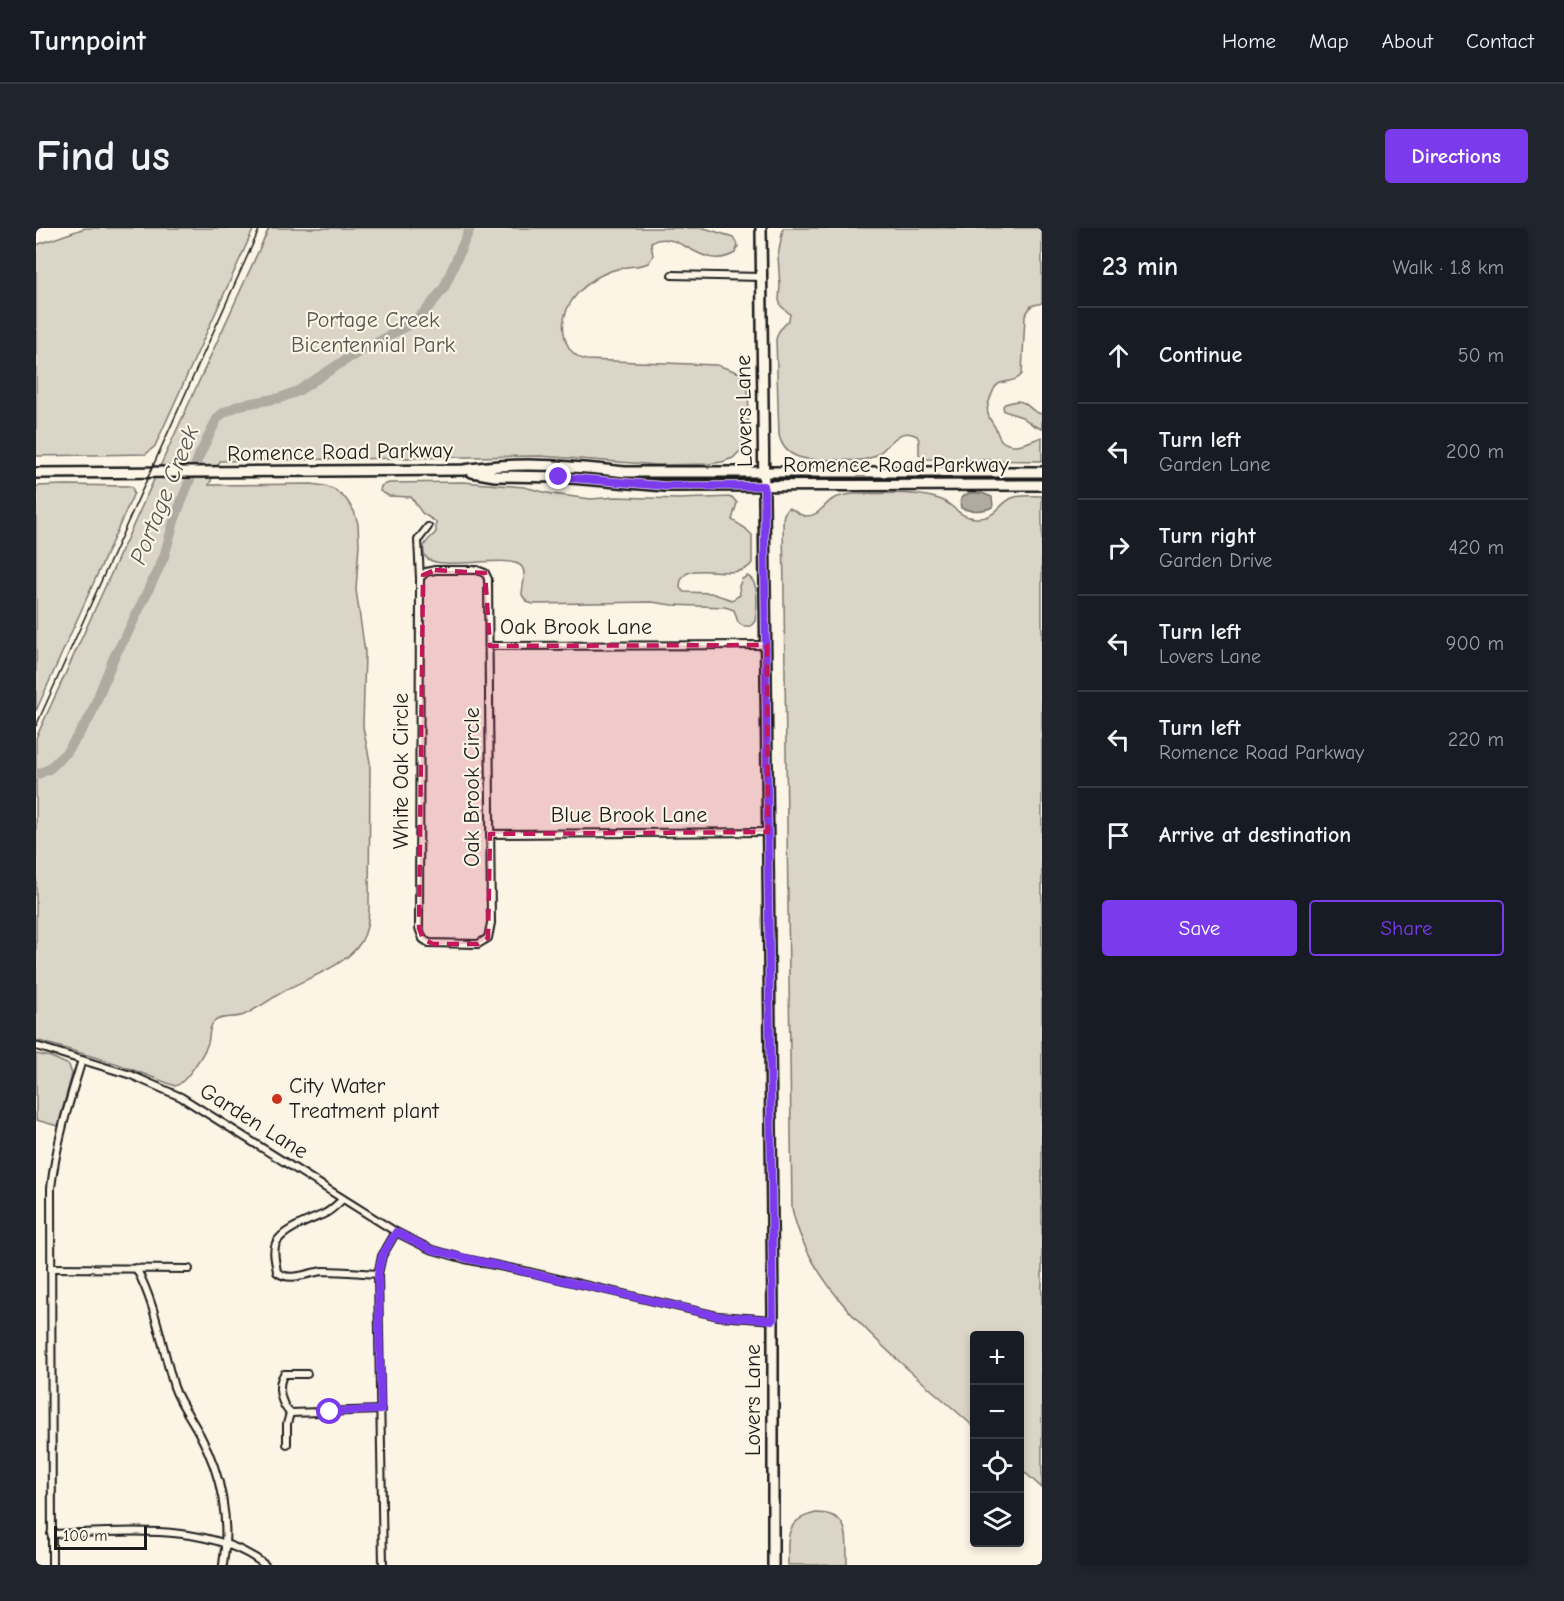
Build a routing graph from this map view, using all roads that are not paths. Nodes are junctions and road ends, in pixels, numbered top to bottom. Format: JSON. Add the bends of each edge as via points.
{"nodes":[{"id":1,"x":761,"y":228,"type":"edge"},
{"id":2,"x":672,"y":275,"type":"dead end"},
{"id":3,"x":761,"y":277,"type":"junction"},
{"id":4,"x":464,"y":470,"type":"junction"},
{"id":5,"x":1042,"y":472,"type":"edge"},
{"id":6,"x":36,"y":473,"type":"edge"},
{"id":7,"x":764,"y":473,"type":"junction"},
{"id":8,"x":1042,"y":485,"type":"edge"},
{"id":9,"x":764,"y":486,"type":"junction"},
{"id":10,"x":428,"y":527,"type":"dead end"},
{"id":11,"x":420,"y":578,"type":"junction"},
{"id":12,"x":767,"y":645,"type":"junction"},
{"id":13,"x":490,"y":646,"type":"junction"},
{"id":14,"x":768,"y":832,"type":"junction"},
{"id":15,"x":490,"y":834,"type":"junction"},
{"id":16,"x":490,"y":928,"type":"joint"},
{"id":17,"x":36,"y":1046,"type":"edge"},
{"id":18,"x":82,"y":1060,"type":"junction"},
{"id":19,"x":343,"y":1199,"type":"junction"},
{"id":20,"x":396,"y":1232,"type":"junction"},
{"id":21,"x":51,"y":1268,"type":"junction"},
{"id":22,"x":136,"y":1268,"type":"junction"},
{"id":23,"x":189,"y":1269,"type":"dead end"},
{"id":24,"x":378,"y":1274,"type":"junction"},
{"id":25,"x":773,"y":1320,"type":"junction"},
{"id":26,"x":307,"y":1374,"type":"dead end"},
{"id":27,"x":381,"y":1410,"type":"junction"},
{"id":28,"x":290,"y":1413,"type":"junction"},
{"id":29,"x":286,"y":1444,"type":"dead end"},
{"id":30,"x":51,"y":1534,"type":"junction"},
{"id":31,"x":226,"y":1545,"type":"junction"},
{"id":32,"x":52,"y":1565,"type":"edge"},
{"id":33,"x":223,"y":1565,"type":"edge"},
{"id":34,"x":265,"y":1565,"type":"edge"},
{"id":35,"x":383,"y":1565,"type":"edge"},
{"id":36,"x":773,"y":1565,"type":"edge"}],
"edges":[{"from":1,"to":3,"type":"street","name":"Lovers Lane"},
{"from":2,"to":3,"type":"street"},
{"from":3,"to":7,"type":"street","name":"Lovers Lane"},
{"from":4,"to":6,"type":"street","name":"Romence Road Parkway"},
{"from":4,"to":7,"type":"street","name":"Romence Road Parkway","via":[[494,465],[558,465],[625,472]]},
{"from":4,"to":9,"type":"street","name":"Romence Road Parkway","via":[[495,476],[654,485]]},
{"from":5,"to":7,"type":"street","name":"Romence Road Parkway"},
{"from":7,"to":9,"type":"street","name":"Lovers Lane"},
{"from":8,"to":9,"type":"street","name":"Romence Road Parkway"},
{"from":9,"to":12,"type":"street","name":"Lovers Lane"},
{"from":10,"to":11,"type":"street","name":"White Oak Circle","via":[[418,540]]},
{"from":11,"to":13,"type":"street","name":"Oak Brook Lane","via":[[435,570],[485,573],[489,582]]},
{"from":11,"to":16,"type":"street","name":"White Oak Circle","via":[[420,932],[425,941],[433,944],[478,944],[488,938]]},
{"from":12,"to":13,"type":"street","name":"Oak Brook Lane"},
{"from":12,"to":14,"type":"street","name":"Lovers Lane"},
{"from":13,"to":15,"type":"street","name":"Oak Brook Circle"},
{"from":14,"to":15,"type":"street","name":"Blue Brook Lane"},
{"from":14,"to":25,"type":"street","name":"Lovers Lane"},
{"from":15,"to":16,"type":"street","name":"Oak Brook Circle"},
{"from":17,"to":18,"type":"street","name":"Garden Lane"},
{"from":18,"to":19,"type":"street","name":"Garden Lane","via":[[131,1075],[181,1097]]},
{"from":18,"to":21,"type":"street","via":[[53,1169]]},
{"from":19,"to":20,"type":"street","name":"Garden Lane"},
{"from":19,"to":24,"type":"street","via":[[326,1213],[280,1237],[274,1252],[277,1272],[284,1276],[321,1271]]},
{"from":20,"to":24,"type":"street","via":[[382,1256]]},
{"from":20,"to":25,"type":"street","name":"Garden Lane","via":[[430,1249],[465,1258],[718,1316]]},
{"from":21,"to":22,"type":"street"},
{"from":21,"to":30,"type":"street"},
{"from":22,"to":23,"type":"street"},
{"from":22,"to":31,"type":"street","via":[[148,1294],[179,1398],[220,1481]]},
{"from":24,"to":27,"type":"street"},
{"from":25,"to":36,"type":"street","name":"Lovers Lane"},
{"from":26,"to":28,"type":"street","via":[[284,1374],[281,1378],[281,1400]]},
{"from":27,"to":28,"type":"street"},
{"from":27,"to":35,"type":"street"},
{"from":28,"to":29,"type":"street"},
{"from":30,"to":31,"type":"street","via":[[179,1533],[208,1537]]},
{"from":30,"to":32,"type":"street"},
{"from":31,"to":33,"type":"street"},
{"from":31,"to":34,"type":"street"}]}
